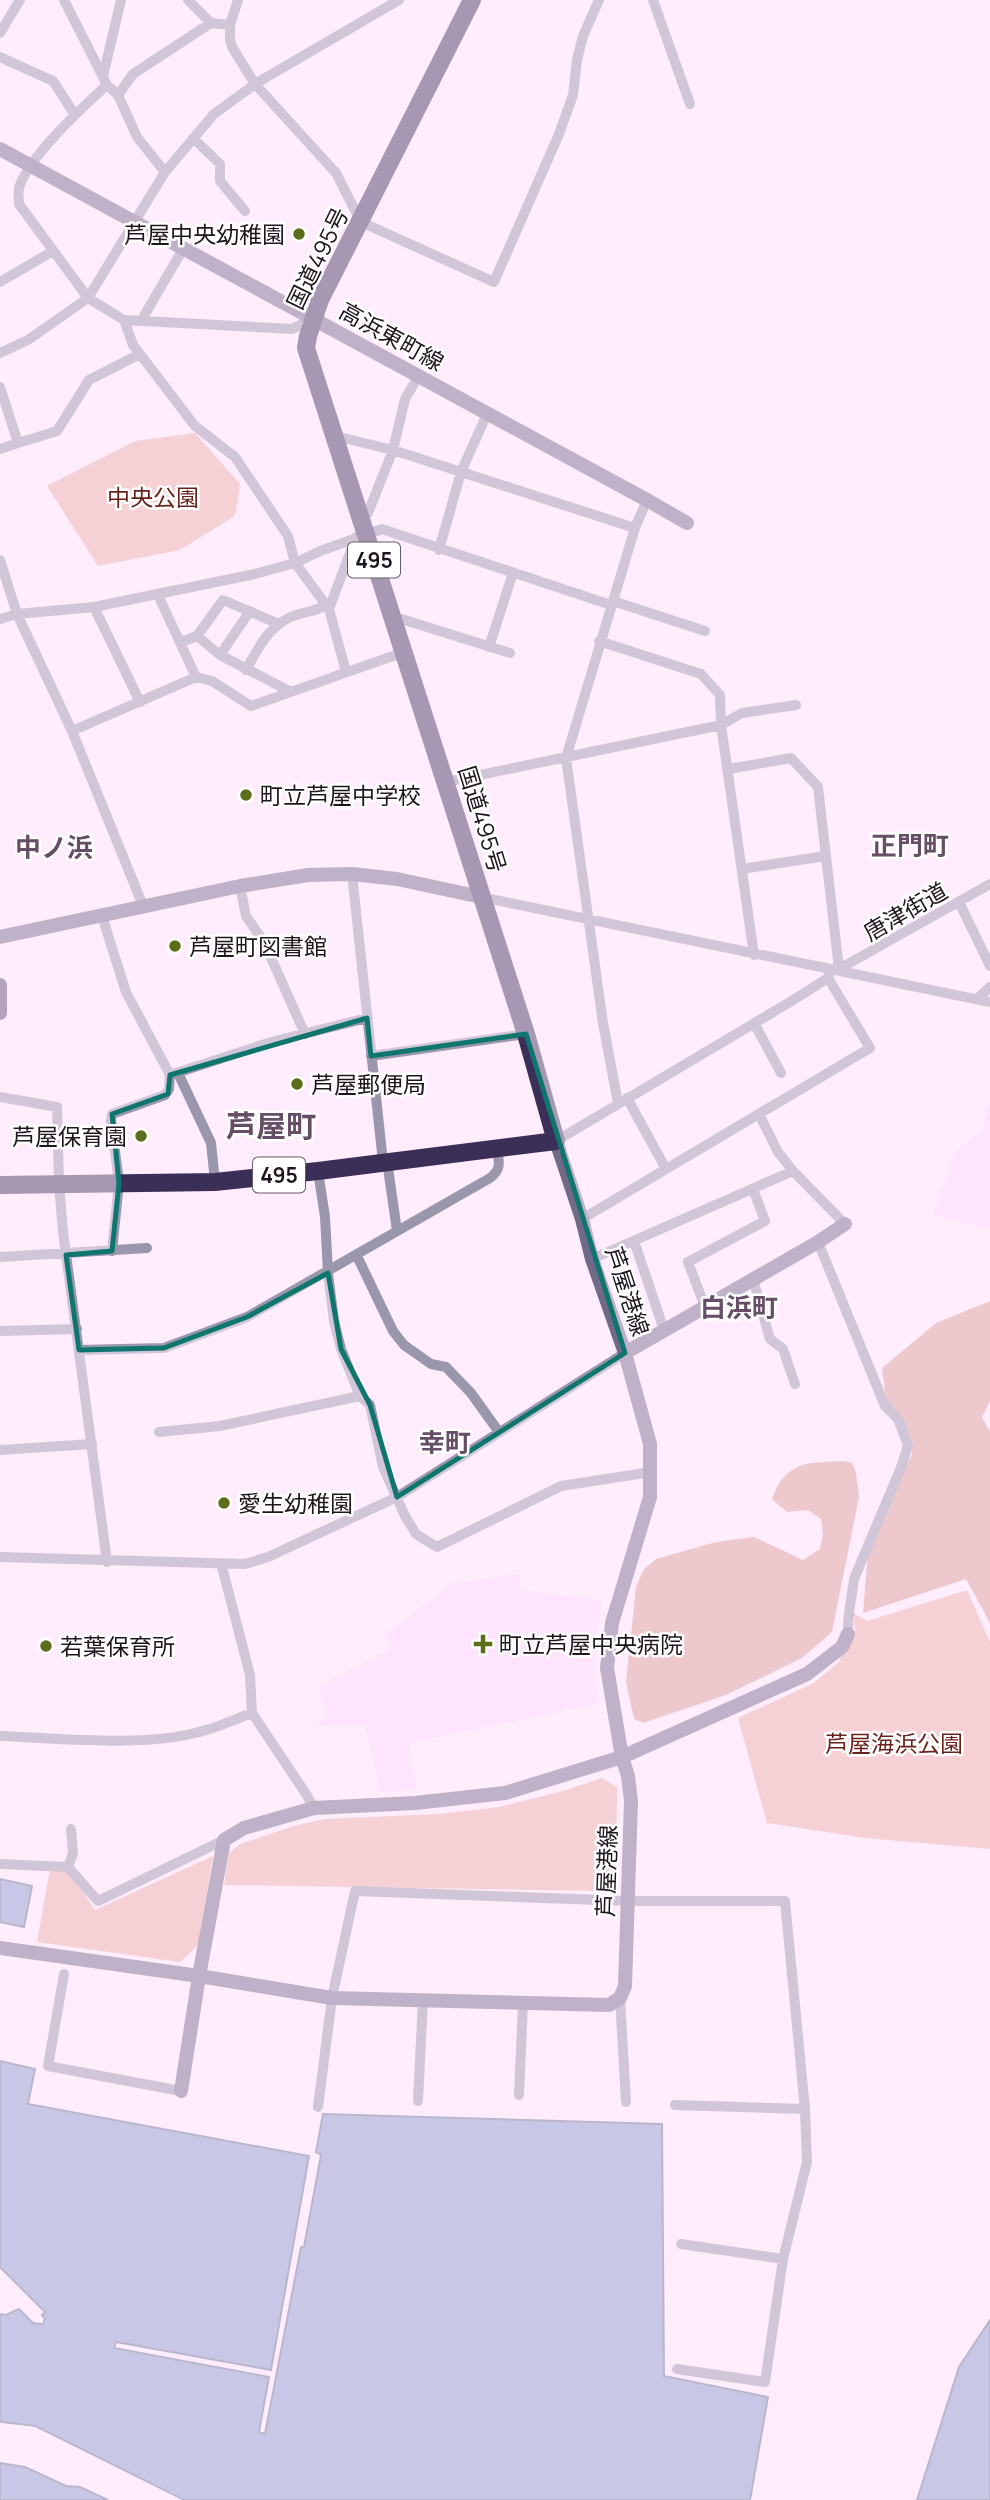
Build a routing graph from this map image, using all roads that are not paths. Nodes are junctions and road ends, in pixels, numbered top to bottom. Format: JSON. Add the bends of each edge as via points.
{"nodes":[{"id":1,"x":20,"y":0,"type":"edge"},
{"id":2,"x":64,"y":0,"type":"edge"},
{"id":3,"x":121,"y":0,"type":"edge"},
{"id":4,"x":188,"y":0,"type":"edge"},
{"id":5,"x":238,"y":0,"type":"edge"},
{"id":6,"x":399,"y":0,"type":"edge"},
{"id":7,"x":472,"y":0,"type":"edge"},
{"id":8,"x":599,"y":0,"type":"edge"},
{"id":9,"x":653,"y":0,"type":"edge"},
{"id":10,"x":211,"y":23,"type":"junction"},
{"id":11,"x":230,"y":25,"type":"junction"},
{"id":12,"x":0,"y":33,"type":"edge"},
{"id":13,"x":0,"y":57,"type":"edge"},
{"id":14,"x":105,"y":80,"type":"junction"},
{"id":15,"x":255,"y":84,"type":"junction"},
{"id":16,"x":118,"y":95,"type":"junction"},
{"id":17,"x":690,"y":104,"type":"dead end"},
{"id":18,"x":75,"y":116,"type":"junction"},
{"id":19,"x":193,"y":138,"type":"junction"},
{"id":20,"x":0,"y":149,"type":"edge"},
{"id":21,"x":31,"y":167,"type":"junction"},
{"id":22,"x":165,"y":172,"type":"junction"},
{"id":23,"x":245,"y":211,"type":"dead end"},
{"id":24,"x":133,"y":222,"type":"junction"},
{"id":25,"x":361,"y":222,"type":"junction"},
{"id":26,"x":183,"y":249,"type":"junction"},
{"id":27,"x":53,"y":251,"type":"junction"},
{"id":28,"x":0,"y":282,"type":"edge"},
{"id":29,"x":88,"y":298,"type":"junction"},
{"id":30,"x":313,"y":319,"type":"junction"},
{"id":31,"x":124,"y":320,"type":"junction"},
{"id":32,"x":141,"y":321,"type":"junction"},
{"id":33,"x":0,"y":353,"type":"edge"},
{"id":34,"x":140,"y":354,"type":"junction"},
{"id":35,"x":418,"y":377,"type":"junction"},
{"id":36,"x":0,"y":387,"type":"edge"},
{"id":37,"x":487,"y":414,"type":"junction"},
{"id":38,"x":335,"y":436,"type":"junction"},
{"id":39,"x":18,"y":443,"type":"junction"},
{"id":40,"x":0,"y":449,"type":"edge"},
{"id":41,"x":393,"y":450,"type":"junction"},
{"id":42,"x":461,"y":472,"type":"junction"},
{"id":43,"x":647,"y":500,"type":"junction"},
{"id":44,"x":360,"y":515,"type":"junction"},
{"id":45,"x":687,"y":523,"type":"dead end"},
{"id":46,"x":635,"y":528,"type":"junction"},
{"id":47,"x":361,"y":535,"type":"junction"},
{"id":48,"x":439,"y":550,"type":"junction"},
{"id":49,"x":0,"y":560,"type":"edge"},
{"id":50,"x":295,"y":563,"type":"junction"},
{"id":51,"x":513,"y":573,"type":"junction"},
{"id":52,"x":158,"y":594,"type":"junction"},
{"id":53,"x":612,"y":603,"type":"junction"},
{"id":54,"x":94,"y":607,"type":"junction"},
{"id":55,"x":327,"y":607,"type":"junction"},
{"id":56,"x":250,"y":611,"type":"junction"},
{"id":57,"x":17,"y":614,"type":"junction"},
{"id":58,"x":392,"y":616,"type":"junction"},
{"id":59,"x":0,"y":619,"type":"edge"},
{"id":60,"x":279,"y":624,"type":"junction"},
{"id":61,"x":705,"y":631,"type":"dead end"},
{"id":62,"x":197,"y":636,"type":"junction"},
{"id":63,"x":599,"y":641,"type":"junction"},
{"id":64,"x":181,"y":642,"type":"junction"},
{"id":65,"x":489,"y":646,"type":"junction"},
{"id":66,"x":404,"y":652,"type":"junction"},
{"id":67,"x":510,"y":653,"type":"dead end"},
{"id":68,"x":220,"y":656,"type":"junction"},
{"id":69,"x":246,"y":670,"type":"junction"},
{"id":70,"x":346,"y":672,"type":"junction"},
{"id":71,"x":196,"y":677,"type":"junction"},
{"id":72,"x":291,"y":692,"type":"junction"},
{"id":73,"x":140,"y":702,"type":"junction"},
{"id":74,"x":796,"y":705,"type":"dead end"},
{"id":75,"x":721,"y":725,"type":"junction"},
{"id":76,"x":72,"y":732,"type":"junction"},
{"id":77,"x":566,"y":758,"type":"junction"},
{"id":78,"x":729,"y":769,"type":"junction"},
{"id":79,"x":446,"y":782,"type":"junction"},
{"id":80,"x":825,"y":856,"type":"junction"},
{"id":81,"x":742,"y":869,"type":"junction"},
{"id":82,"x":352,"y":874,"type":"junction"},
{"id":83,"x":990,"y":884,"type":"edge"},
{"id":84,"x":240,"y":886,"type":"junction"},
{"id":85,"x":481,"y":897,"type":"junction"},
{"id":86,"x":959,"y":902,"type":"junction"},
{"id":87,"x":145,"y":908,"type":"junction"},
{"id":88,"x":102,"y":916,"type":"junction"},
{"id":89,"x":589,"y":920,"type":"junction"},
{"id":90,"x":0,"y":937,"type":"edge"},
{"id":91,"x":754,"y":955,"type":"junction"},
{"id":92,"x":990,"y":966,"type":"edge"},
{"id":93,"x":833,"y":972,"type":"junction"},
{"id":94,"x":0,"y":985,"type":"edge"},
{"id":95,"x":990,"y":987,"type":"edge"},
{"id":96,"x":977,"y":999,"type":"junction"},
{"id":97,"x":990,"y":1002,"type":"edge"},
{"id":98,"x":0,"y":1013,"type":"edge"},
{"id":99,"x":367,"y":1018,"type":"junction"},
{"id":100,"x":754,"y":1023,"type":"junction"},
{"id":101,"x":306,"y":1034,"type":"junction"},
{"id":102,"x":526,"y":1034,"type":"junction"},
{"id":103,"x":371,"y":1056,"type":"junction"},
{"id":104,"x":781,"y":1073,"type":"dead end"},
{"id":105,"x":174,"y":1074,"type":"junction"},
{"id":106,"x":0,"y":1097,"type":"edge"},
{"id":107,"x":622,"y":1101,"type":"junction"},
{"id":108,"x":759,"y":1114,"type":"junction"},
{"id":109,"x":556,"y":1140,"type":"junction"},
{"id":110,"x":497,"y":1149,"type":"junction"},
{"id":111,"x":383,"y":1163,"type":"junction"},
{"id":112,"x":666,"y":1169,"type":"junction"},
{"id":113,"x":318,"y":1171,"type":"junction"},
{"id":114,"x":793,"y":1171,"type":"junction"},
{"id":115,"x":215,"y":1182,"type":"junction"},
{"id":116,"x":118,"y":1183,"type":"junction"},
{"id":117,"x":59,"y":1184,"type":"junction"},
{"id":118,"x":0,"y":1185,"type":"edge"},
{"id":119,"x":752,"y":1189,"type":"junction"},
{"id":120,"x":582,"y":1219,"type":"junction"},
{"id":121,"x":845,"y":1224,"type":"joint"},
{"id":122,"x":397,"y":1231,"type":"junction"},
{"id":123,"x":634,"y":1241,"type":"junction"},
{"id":124,"x":818,"y":1242,"type":"junction"},
{"id":125,"x":147,"y":1248,"type":"dead end"},
{"id":126,"x":112,"y":1251,"type":"junction"},
{"id":127,"x":66,"y":1255,"type":"junction"},
{"id":128,"x":356,"y":1256,"type":"junction"},
{"id":129,"x":0,"y":1257,"type":"edge"},
{"id":130,"x":592,"y":1259,"type":"junction"},
{"id":131,"x":328,"y":1273,"type":"junction"},
{"id":132,"x":753,"y":1279,"type":"junction"},
{"id":133,"x":705,"y":1307,"type":"junction"},
{"id":134,"x":77,"y":1329,"type":"junction"},
{"id":135,"x":664,"y":1330,"type":"junction"},
{"id":136,"x":0,"y":1331,"type":"edge"},
{"id":137,"x":79,"y":1350,"type":"junction"},
{"id":138,"x":625,"y":1353,"type":"junction"},
{"id":139,"x":795,"y":1384,"type":"dead end"},
{"id":140,"x":360,"y":1396,"type":"junction"},
{"id":141,"x":159,"y":1432,"type":"dead end"},
{"id":142,"x":499,"y":1433,"type":"junction"},
{"id":143,"x":92,"y":1444,"type":"junction"},
{"id":144,"x":0,"y":1450,"type":"edge"},
{"id":145,"x":651,"y":1472,"type":"junction"},
{"id":146,"x":397,"y":1497,"type":"junction"},
{"id":147,"x":0,"y":1557,"type":"edge"},
{"id":148,"x":107,"y":1562,"type":"junction"},
{"id":149,"x":221,"y":1563,"type":"junction"},
{"id":150,"x":848,"y":1634,"type":"joint"},
{"id":151,"x":252,"y":1713,"type":"junction"},
{"id":152,"x":0,"y":1736,"type":"edge"},
{"id":153,"x":622,"y":1757,"type":"junction"},
{"id":154,"x":314,"y":1808,"type":"junction"},
{"id":155,"x":71,"y":1829,"type":"dead end"},
{"id":156,"x":224,"y":1840,"type":"junction"},
{"id":157,"x":0,"y":1864,"type":"edge"},
{"id":158,"x":68,"y":1867,"type":"junction"},
{"id":159,"x":627,"y":1901,"type":"junction"},
{"id":160,"x":0,"y":1948,"type":"edge"},
{"id":161,"x":64,"y":1974,"type":"dead end"},
{"id":162,"x":199,"y":1976,"type":"junction"},
{"id":163,"x":332,"y":1998,"type":"junction"},
{"id":164,"x":620,"y":1998,"type":"junction"},
{"id":165,"x":423,"y":2000,"type":"junction"},
{"id":166,"x":523,"y":2003,"type":"junction"},
{"id":167,"x":181,"y":2091,"type":"joint"},
{"id":168,"x":519,"y":2095,"type":"dead end"},
{"id":169,"x":418,"y":2101,"type":"dead end"},
{"id":170,"x":626,"y":2102,"type":"dead end"},
{"id":171,"x":675,"y":2105,"type":"dead end"},
{"id":172,"x":318,"y":2106,"type":"dead end"},
{"id":173,"x":805,"y":2109,"type":"junction"},
{"id":174,"x":681,"y":2244,"type":"dead end"},
{"id":175,"x":783,"y":2259,"type":"junction"},
{"id":176,"x":677,"y":2369,"type":"dead end"}],
"edges":[{"from":1,"to":12,"type":"street"},
{"from":2,"to":14,"type":"street"},
{"from":3,"to":14,"type":"street"},
{"from":4,"to":10,"type":"street"},
{"from":5,"to":11,"type":"street"},
{"from":6,"to":15,"type":"street"},
{"from":7,"to":25,"type":"highway","name":"国道495号","number":"495"},
{"from":8,"to":25,"type":"street","via":[[583,36],[573,95],[559,134],[494,282]]},
{"from":9,"to":17,"type":"street"},
{"from":10,"to":11,"type":"street"},
{"from":10,"to":16,"type":"street","via":[[133,74]]},
{"from":11,"to":15,"type":"street","via":[[232,47]]},
{"from":13,"to":18,"type":"street","via":[[53,81]]},
{"from":14,"to":16,"type":"street"},
{"from":14,"to":18,"type":"street"},
{"from":15,"to":19,"type":"street","via":[[214,114]]},
{"from":15,"to":25,"type":"street","via":[[336,173]]},
{"from":16,"to":22,"type":"street","via":[[137,137]]},
{"from":18,"to":21,"type":"street"},
{"from":19,"to":22,"type":"street"},
{"from":19,"to":23,"type":"street","via":[[220,164],[220,181]]},
{"from":20,"to":21,"type":"main road","name":"高浜東町線"},
{"from":21,"to":24,"type":"main road","name":"高浜東町線"},
{"from":21,"to":27,"type":"street","via":[[18,189],[19,204]]},
{"from":22,"to":24,"type":"street"},
{"from":24,"to":26,"type":"main road","name":"高浜東町線"},
{"from":24,"to":29,"type":"street"},
{"from":25,"to":30,"type":"highway","name":"国道495号","number":"495"},
{"from":26,"to":30,"type":"main road","name":"高浜東町線"},
{"from":26,"to":32,"type":"street"},
{"from":27,"to":28,"type":"street"},
{"from":27,"to":29,"type":"street"},
{"from":29,"to":31,"type":"street"},
{"from":29,"to":33,"type":"street","via":[[28,340]]},
{"from":30,"to":32,"type":"street","via":[[292,329]]},
{"from":30,"to":35,"type":"main road","name":"高浜東町線"},
{"from":30,"to":38,"type":"highway","name":"国道495号","number":"495","via":[[306,348]]},
{"from":31,"to":32,"type":"street"},
{"from":31,"to":34,"type":"street"},
{"from":34,"to":39,"type":"street","via":[[89,380],[57,431]]},
{"from":34,"to":50,"type":"street","via":[[195,426],[235,457],[288,536]]},
{"from":35,"to":37,"type":"main road","name":"高浜東町線"},
{"from":35,"to":41,"type":"street","via":[[405,399]]},
{"from":36,"to":39,"type":"street"},
{"from":37,"to":42,"type":"street"},
{"from":37,"to":43,"type":"main road","name":"高浜東町線"},
{"from":38,"to":41,"type":"street"},
{"from":38,"to":44,"type":"highway","name":"国道495号","number":"495"},
{"from":39,"to":40,"type":"street"},
{"from":41,"to":42,"type":"street"},
{"from":41,"to":44,"type":"street","via":[[368,513]]},
{"from":42,"to":46,"type":"street"},
{"from":42,"to":48,"type":"street"},
{"from":43,"to":45,"type":"main road","name":"高浜東町線"},
{"from":43,"to":46,"type":"street"},
{"from":44,"to":47,"type":"highway","name":"国道495号","number":"495"},
{"from":46,"to":53,"type":"street"},
{"from":47,"to":48,"type":"street","via":[[382,529]]},
{"from":47,"to":50,"type":"street"},
{"from":47,"to":55,"type":"street"},
{"from":47,"to":58,"type":"highway","name":"国道495号","number":"495"},
{"from":48,"to":51,"type":"street"},
{"from":49,"to":57,"type":"street"},
{"from":50,"to":52,"type":"street"},
{"from":50,"to":55,"type":"street"},
{"from":51,"to":53,"type":"street"},
{"from":51,"to":65,"type":"street"},
{"from":52,"to":54,"type":"street"},
{"from":52,"to":64,"type":"street"},
{"from":53,"to":61,"type":"street"},
{"from":53,"to":63,"type":"street"},
{"from":54,"to":57,"type":"street"},
{"from":54,"to":73,"type":"street"},
{"from":55,"to":60,"type":"street"},
{"from":55,"to":70,"type":"street"},
{"from":56,"to":60,"type":"street"},
{"from":56,"to":62,"type":"street","via":[[223,600]]},
{"from":56,"to":68,"type":"street"},
{"from":57,"to":59,"type":"street"},
{"from":57,"to":76,"type":"street"},
{"from":58,"to":65,"type":"street"},
{"from":58,"to":66,"type":"highway","name":"国道495号","number":"495"},
{"from":60,"to":69,"type":"street","via":[[261,640]]},
{"from":62,"to":64,"type":"street"},
{"from":62,"to":68,"type":"street"},
{"from":63,"to":75,"type":"street","via":[[701,674],[720,695]]},
{"from":63,"to":77,"type":"street"},
{"from":64,"to":71,"type":"street"},
{"from":65,"to":67,"type":"street"},
{"from":66,"to":70,"type":"street"},
{"from":66,"to":79,"type":"highway","name":"国道495号","number":"495"},
{"from":68,"to":69,"type":"street"},
{"from":69,"to":72,"type":"street"},
{"from":70,"to":72,"type":"street"},
{"from":71,"to":72,"type":"street","via":[[212,681],[251,706]]},
{"from":71,"to":73,"type":"street"},
{"from":73,"to":76,"type":"street"},
{"from":74,"to":75,"type":"street","via":[[742,713]]},
{"from":75,"to":77,"type":"street"},
{"from":75,"to":78,"type":"street"},
{"from":76,"to":87,"type":"street"},
{"from":77,"to":79,"type":"street"},
{"from":77,"to":89,"type":"street"},
{"from":78,"to":80,"type":"street","via":[[790,758],[818,787]]},
{"from":78,"to":81,"type":"street"},
{"from":79,"to":85,"type":"highway","name":"国道495号","number":"495"},
{"from":80,"to":81,"type":"street"},
{"from":80,"to":93,"type":"street"},
{"from":81,"to":91,"type":"street"},
{"from":82,"to":84,"type":"main road"},
{"from":82,"to":85,"type":"main road"},
{"from":82,"to":99,"type":"street"},
{"from":83,"to":86,"type":"street","name":"唐津街道"},
{"from":84,"to":87,"type":"main road"},
{"from":84,"to":101,"type":"street","via":[[246,916],[264,942]]},
{"from":85,"to":89,"type":"street"},
{"from":85,"to":102,"type":"highway","name":"国道495号","number":"495"},
{"from":86,"to":92,"type":"street"},
{"from":86,"to":93,"type":"street","name":"唐津街道"},
{"from":87,"to":88,"type":"main road"},
{"from":88,"to":90,"type":"main road"},
{"from":88,"to":105,"type":"street","via":[[126,992]]},
{"from":89,"to":91,"type":"street"},
{"from":89,"to":107,"type":"street","via":[[603,1023]]},
{"from":91,"to":93,"type":"street"},
{"from":93,"to":96,"type":"street"},
{"from":93,"to":100,"type":"street","name":"唐津街道"},
{"from":93,"to":108,"type":"street","via":[[870,1048]]},
{"from":94,"to":98,"type":"main road"},
{"from":95,"to":96,"type":"street"},
{"from":96,"to":97,"type":"street"},
{"from":99,"to":101,"type":"street"},
{"from":99,"to":103,"type":"street"},
{"from":100,"to":104,"type":"street"},
{"from":100,"to":107,"type":"street","name":"唐津街道"},
{"from":101,"to":105,"type":"street"},
{"from":102,"to":103,"type":"street"},
{"from":102,"to":109,"type":"highway","name":"国道495号","number":"495"},
{"from":103,"to":111,"type":"street"},
{"from":105,"to":115,"type":"street","via":[[211,1143]]},
{"from":105,"to":116,"type":"street","via":[[165,1095],[113,1114]]},
{"from":106,"to":117,"type":"street","via":[[57,1107]]},
{"from":107,"to":109,"type":"street","name":"唐津街道"},
{"from":107,"to":112,"type":"street"},
{"from":108,"to":112,"type":"street"},
{"from":108,"to":114,"type":"street"},
{"from":109,"to":110,"type":"highway","number":"495"},
{"from":109,"to":120,"type":"main road","name":"芦屋港線"},
{"from":110,"to":111,"type":"highway","number":"495"},
{"from":110,"to":122,"type":"street","via":[[498,1172]]},
{"from":111,"to":113,"type":"highway","number":"495"},
{"from":111,"to":122,"type":"street","via":[[388,1168]]},
{"from":112,"to":120,"type":"street"},
{"from":113,"to":115,"type":"highway","number":"495"},
{"from":113,"to":131,"type":"street"},
{"from":114,"to":119,"type":"street"},
{"from":114,"to":121,"type":"street"},
{"from":115,"to":116,"type":"highway","number":"495"},
{"from":116,"to":117,"type":"highway","number":"495"},
{"from":116,"to":126,"type":"street"},
{"from":117,"to":118,"type":"highway","number":"495"},
{"from":117,"to":127,"type":"street"},
{"from":119,"to":123,"type":"street"},
{"from":119,"to":133,"type":"street","via":[[765,1221],[688,1262]]},
{"from":120,"to":130,"type":"main road","name":"芦屋港線"},
{"from":121,"to":124,"type":"main road"},
{"from":122,"to":128,"type":"street"},
{"from":123,"to":130,"type":"street"},
{"from":123,"to":135,"type":"street"},
{"from":124,"to":132,"type":"main road"},
{"from":124,"to":150,"type":"street","via":[[885,1406],[898,1419],[908,1445],[853,1579]]},
{"from":125,"to":126,"type":"street"},
{"from":126,"to":127,"type":"street"},
{"from":127,"to":129,"type":"street"},
{"from":127,"to":134,"type":"street"},
{"from":128,"to":131,"type":"street"},
{"from":128,"to":142,"type":"street","via":[[404,1345],[431,1364],[446,1367]]},
{"from":130,"to":138,"type":"main road","name":"芦屋港線"},
{"from":131,"to":137,"type":"street","via":[[247,1317],[164,1348]]},
{"from":131,"to":140,"type":"street","via":[[341,1349]]},
{"from":132,"to":133,"type":"main road"},
{"from":132,"to":139,"type":"street","via":[[770,1339],[783,1349]]},
{"from":133,"to":135,"type":"main road"},
{"from":134,"to":136,"type":"street"},
{"from":134,"to":137,"type":"street"},
{"from":135,"to":138,"type":"main road"},
{"from":137,"to":143,"type":"street"},
{"from":138,"to":142,"type":"street"},
{"from":138,"to":145,"type":"main road","name":"芦屋港線","via":[[649,1444]]},
{"from":140,"to":141,"type":"street","via":[[220,1426]]},
{"from":140,"to":146,"type":"street","via":[[370,1405],[383,1467]]},
{"from":142,"to":146,"type":"street"},
{"from":143,"to":144,"type":"street"},
{"from":143,"to":148,"type":"street"},
{"from":145,"to":146,"type":"street","via":[[561,1486],[437,1547],[416,1534]]},
{"from":145,"to":153,"type":"main road","name":"芦屋港線","via":[[643,1525],[608,1643],[607,1668]]},
{"from":146,"to":149,"type":"street","via":[[268,1557],[245,1564]]},
{"from":147,"to":148,"type":"street"},
{"from":148,"to":149,"type":"street"},
{"from":149,"to":151,"type":"street","via":[[250,1675]]},
{"from":150,"to":153,"type":"main road","via":[[842,1647],[807,1674]]},
{"from":151,"to":152,"type":"street","via":[[171,1738]]},
{"from":151,"to":154,"type":"street"},
{"from":153,"to":154,"type":"main road","via":[[505,1793]]},
{"from":153,"to":159,"type":"main road","name":"芦屋港線","via":[[631,1801]]},
{"from":154,"to":156,"type":"main road","via":[[244,1828]]},
{"from":155,"to":158,"type":"street","via":[[73,1853]]},
{"from":156,"to":158,"type":"street","via":[[98,1900]]},
{"from":156,"to":162,"type":"main road"},
{"from":157,"to":158,"type":"street"},
{"from":159,"to":163,"type":"street","via":[[355,1891]]},
{"from":159,"to":164,"type":"main road","name":"芦屋港線","via":[[625,1986]]},
{"from":159,"to":173,"type":"street","via":[[785,1901]]},
{"from":160,"to":162,"type":"main road"},
{"from":161,"to":167,"type":"street","via":[[48,2066]]},
{"from":162,"to":163,"type":"main road"},
{"from":162,"to":167,"type":"main road"},
{"from":163,"to":165,"type":"main road"},
{"from":163,"to":172,"type":"street"},
{"from":164,"to":166,"type":"main road","via":[[609,2005]]},
{"from":164,"to":170,"type":"street"},
{"from":165,"to":166,"type":"main road"},
{"from":165,"to":169,"type":"street"},
{"from":166,"to":168,"type":"street"},
{"from":171,"to":173,"type":"street"},
{"from":173,"to":175,"type":"street","via":[[807,2162]]},
{"from":174,"to":175,"type":"street"},
{"from":175,"to":176,"type":"street","via":[[765,2382]]}]}
